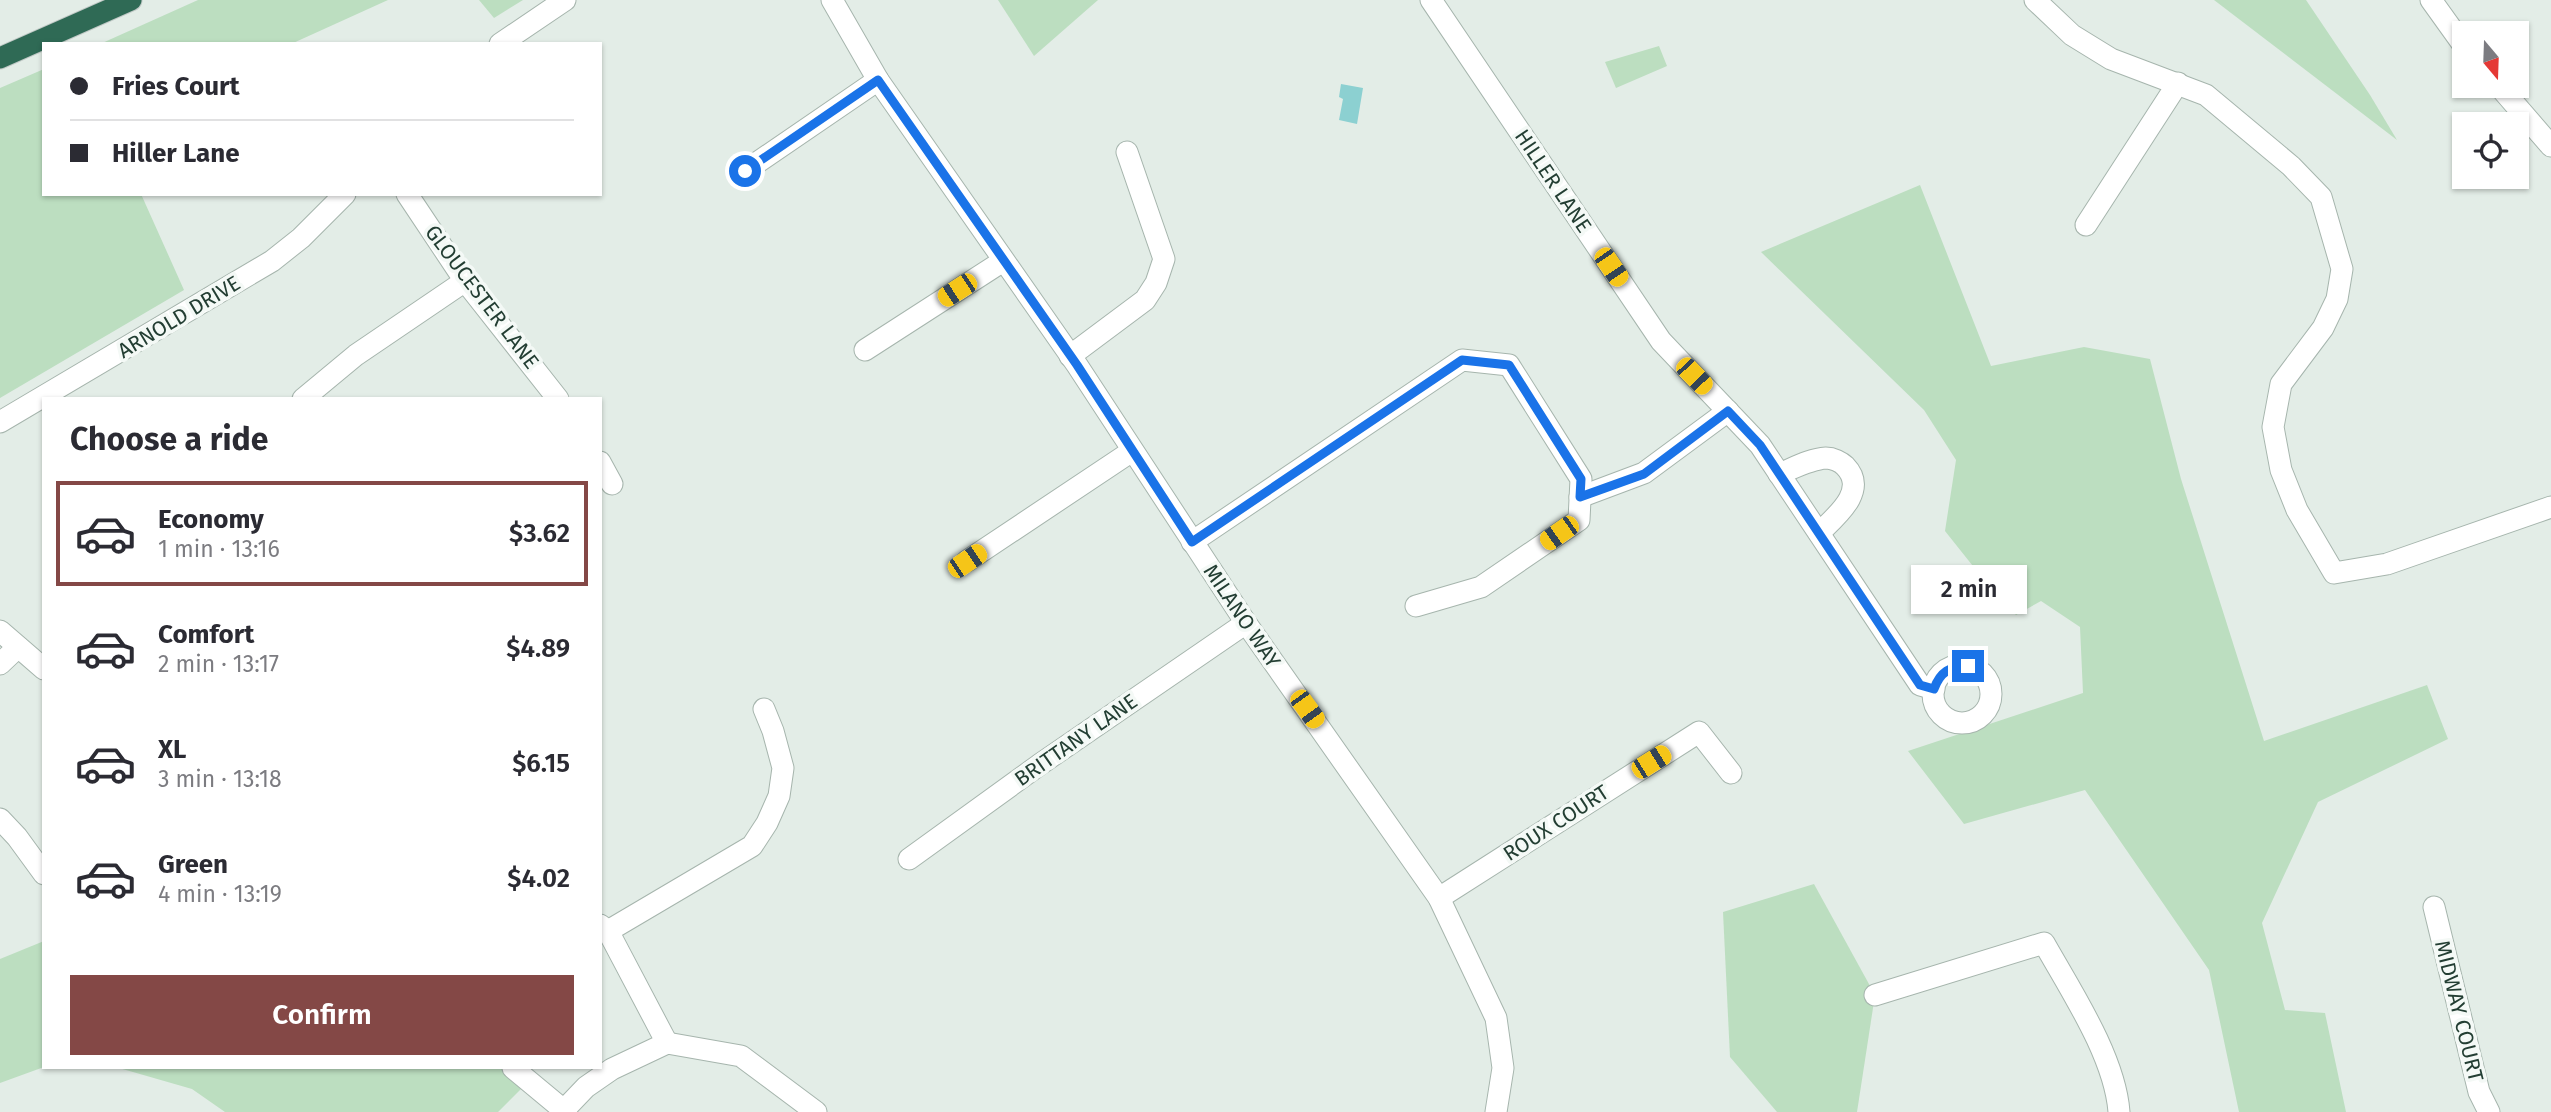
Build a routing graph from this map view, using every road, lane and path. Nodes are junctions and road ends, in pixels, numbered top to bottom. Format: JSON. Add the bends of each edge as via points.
{"nodes":[{"id":1,"x":131,"y":0,"type":"edge"},
{"id":2,"x":565,"y":0,"type":"edge"},
{"id":3,"x":832,"y":0,"type":"edge"},
{"id":4,"x":1431,"y":0,"type":"edge"},
{"id":5,"x":2035,"y":0,"type":"edge"},
{"id":6,"x":2431,"y":0,"type":"edge"},
{"id":7,"x":2452,"y":29,"type":"edge"},
{"id":8,"x":503,"y":42,"type":"edge"},
{"id":9,"x":0,"y":58,"type":"edge"},
{"id":10,"x":878,"y":80,"type":"junction"},
{"id":11,"x":2179,"y":83,"type":"junction"},
{"id":12,"x":2509,"y":98,"type":"edge"},
{"id":13,"x":2551,"y":146,"type":"edge"},
{"id":14,"x":1127,"y":152,"type":"dead end"},
{"id":15,"x":745,"y":171,"type":"dead end"},
{"id":16,"x":343,"y":196,"type":"edge"},
{"id":17,"x":408,"y":196,"type":"edge"},
{"id":18,"x":2086,"y":225,"type":"dead end"},
{"id":19,"x":1003,"y":261,"type":"junction"},
{"id":20,"x":465,"y":282,"type":"junction"},
{"id":21,"x":865,"y":350,"type":"dead end"},
{"id":22,"x":1070,"y":356,"type":"junction"},
{"id":23,"x":548,"y":395,"type":"edge"},
{"id":24,"x":42,"y":397,"type":"edge"},
{"id":25,"x":42,"y":397,"type":"edge"},
{"id":26,"x":306,"y":397,"type":"edge"},
{"id":27,"x":1728,"y":411,"type":"junction"},
{"id":28,"x":0,"y":422,"type":"edge"},
{"id":29,"x":1132,"y":451,"type":"junction"},
{"id":30,"x":602,"y":466,"type":"edge"},
{"id":31,"x":1779,"y":474,"type":"junction"},
{"id":32,"x":612,"y":484,"type":"dead end"},
{"id":33,"x":1580,"y":497,"type":"junction"},
{"id":34,"x":2551,"y":507,"type":"edge"},
{"id":35,"x":1819,"y":533,"type":"junction"},
{"id":36,"x":1192,"y":542,"type":"junction"},
{"id":37,"x":967,"y":561,"type":"dead end"},
{"id":38,"x":1416,"y":606,"type":"dead end"},
{"id":39,"x":1246,"y":623,"type":"junction"},
{"id":40,"x":0,"y":632,"type":"edge"},
{"id":41,"x":18,"y":647,"type":"junction"},
{"id":42,"x":0,"y":664,"type":"edge"},
{"id":43,"x":42,"y":667,"type":"edge"},
{"id":44,"x":1934,"y":689,"type":"dead end"},
{"id":45,"x":764,"y":709,"type":"dead end"},
{"id":46,"x":1731,"y":773,"type":"dead end"},
{"id":47,"x":0,"y":819,"type":"edge"},
{"id":48,"x":909,"y":859,"type":"dead end"},
{"id":49,"x":42,"y":871,"type":"edge"},
{"id":50,"x":1439,"y":898,"type":"junction"},
{"id":51,"x":2434,"y":907,"type":"dead end"},
{"id":52,"x":604,"y":928,"type":"edge"},
{"id":53,"x":1875,"y":995,"type":"dead end"},
{"id":54,"x":667,"y":1043,"type":"junction"},
{"id":55,"x":514,"y":1069,"type":"edge"},
{"id":56,"x":565,"y":1111,"type":"edge"},
{"id":57,"x":816,"y":1112,"type":"edge"},
{"id":58,"x":1496,"y":1112,"type":"edge"},
{"id":59,"x":2119,"y":1112,"type":"edge"},
{"id":60,"x":2489,"y":1112,"type":"edge"}],
"edges":[{"from":1,"to":9,"type":"highway"},
{"from":2,"to":8,"type":"street"},
{"from":3,"to":10,"type":"street","name":"MILANO WAY"},
{"from":4,"to":27,"type":"street","name":"HILLER LANE","via":[[1661,341]]},
{"from":5,"to":11,"type":"street","via":[[2072,35],[2111,59]]},
{"from":6,"to":7,"type":"street"},
{"from":10,"to":15,"type":"street"},
{"from":10,"to":19,"type":"street","name":"MILANO WAY"},
{"from":11,"to":18,"type":"street"},
{"from":11,"to":34,"type":"street","via":[[2206,96],[2238,121],[2321,197],[2342,269],[2337,299],[2323,328],[2281,384],[2273,427],[2281,470],[2297,510],[2334,573],[2387,564]]},
{"from":12,"to":13,"type":"street"},
{"from":14,"to":22,"type":"street","via":[[1164,259],[1145,300]]},
{"from":16,"to":24,"type":"street","name":"ARNOLD DRIVE","via":[[272,261]]},
{"from":17,"to":20,"type":"street","name":"GLOUCESTER LANE"},
{"from":19,"to":21,"type":"street"},
{"from":19,"to":22,"type":"street","name":"MILANO WAY"},
{"from":20,"to":23,"type":"street","name":"GLOUCESTER LANE"},
{"from":20,"to":26,"type":"street","via":[[356,355]]},
{"from":22,"to":29,"type":"street","name":"MILANO WAY"},
{"from":25,"to":28,"type":"street","name":"ARNOLD DRIVE"},
{"from":27,"to":31,"type":"street","name":"HILLER LANE"},
{"from":27,"to":33,"type":"street","via":[[1644,474]]},
{"from":29,"to":36,"type":"street","name":"MILANO WAY"},
{"from":29,"to":37,"type":"street"},
{"from":30,"to":32,"type":"street"},
{"from":31,"to":35,"type":"street","name":"HILLER LANE"},
{"from":31,"to":35,"type":"street","via":[[1828,458],[1847,468],[1853,493]]},
{"from":33,"to":36,"type":"street","via":[[1581,479],[1509,365],[1462,360]]},
{"from":33,"to":38,"type":"street","via":[[1579,520],[1481,587]]},
{"from":35,"to":44,"type":"street","name":"HILLER LANE","via":[[1920,685]]},
{"from":36,"to":39,"type":"street","name":"MILANO WAY"},
{"from":39,"to":48,"type":"street","name":"BRITTANY LANE"},
{"from":39,"to":50,"type":"street","name":"MILANO WAY"},
{"from":40,"to":41,"type":"street"},
{"from":41,"to":42,"type":"street"},
{"from":41,"to":43,"type":"street"},
{"from":45,"to":52,"type":"street","via":[[783,768],[779,796],[752,846]]},
{"from":46,"to":50,"type":"street","name":"ROUX COURT","via":[[1699,732]]},
{"from":47,"to":49,"type":"street"},
{"from":50,"to":58,"type":"street","name":"MILANO WAY","via":[[1496,1018],[1503,1068]]},
{"from":51,"to":60,"type":"street","name":"MIDWAY COURT","via":[[2479,1092]]},
{"from":52,"to":54,"type":"street"},
{"from":53,"to":59,"type":"street","via":[[2045,943],[2087,1018],[2118,1091]]},
{"from":54,"to":56,"type":"street","via":[[612,1069],[586,1087]]},
{"from":54,"to":57,"type":"street","via":[[741,1056]]},
{"from":55,"to":56,"type":"street"}]}
